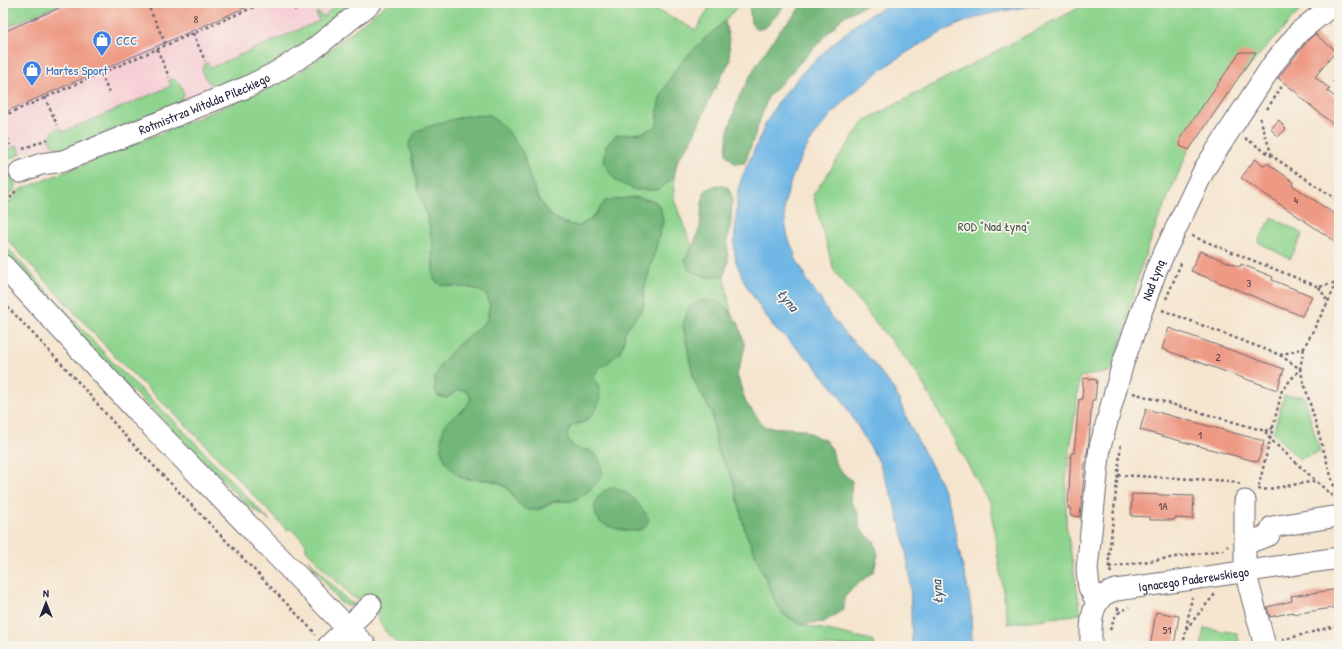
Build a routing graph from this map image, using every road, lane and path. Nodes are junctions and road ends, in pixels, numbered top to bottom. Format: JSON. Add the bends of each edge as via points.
{"nodes":[{"id":1,"x":147,"y":3,"type":"edge"},
{"id":2,"x":263,"y":3,"type":"edge"},
{"id":3,"x":293,"y":3,"type":"edge"},
{"id":4,"x":371,"y":3,"type":"edge"},
{"id":5,"x":296,"y":11,"type":"dead end"},
{"id":6,"x":1335,"y":13,"type":"edge"},
{"id":7,"x":193,"y":33,"type":"junction"},
{"id":8,"x":166,"y":46,"type":"junction"},
{"id":9,"x":157,"y":50,"type":"junction"},
{"id":10,"x":1339,"y":51,"type":"edge"},
{"id":11,"x":205,"y":61,"type":"dead end"},
{"id":12,"x":1339,"y":70,"type":"edge"},
{"id":13,"x":101,"y":74,"type":"junction"},
{"id":14,"x":169,"y":77,"type":"dead end"},
{"id":15,"x":1339,"y":85,"type":"edge"},
{"id":16,"x":1275,"y":90,"type":"dead end"},
{"id":17,"x":110,"y":93,"type":"dead end"},
{"id":18,"x":45,"y":98,"type":"junction"},
{"id":19,"x":1264,"y":108,"type":"dead end"},
{"id":20,"x":3,"y":116,"type":"edge"},
{"id":21,"x":1260,"y":118,"type":"dead end"},
{"id":22,"x":57,"y":125,"type":"dead end"},
{"id":23,"x":3,"y":127,"type":"edge"},
{"id":24,"x":47,"y":139,"type":"dead end"},
{"id":25,"x":1241,"y":143,"type":"dead end"},
{"id":26,"x":10,"y":145,"type":"dead end"},
{"id":27,"x":23,"y":149,"type":"dead end"},
{"id":28,"x":1272,"y":156,"type":"junction"},
{"id":29,"x":20,"y":172,"type":"joint"},
{"id":30,"x":1339,"y":201,"type":"edge"},
{"id":31,"x":3,"y":208,"type":"edge"},
{"id":32,"x":1189,"y":242,"type":"dead end"},
{"id":33,"x":1184,"y":256,"type":"dead end"},
{"id":34,"x":3,"y":266,"type":"edge"},
{"id":35,"x":1338,"y":280,"type":"edge"},
{"id":36,"x":1319,"y":287,"type":"junction"},
{"id":37,"x":3,"y":302,"type":"edge"},
{"id":38,"x":1328,"y":302,"type":"junction"},
{"id":39,"x":1304,"y":348,"type":"junction"},
{"id":40,"x":1280,"y":355,"type":"junction"},
{"id":41,"x":1300,"y":369,"type":"junction"},
{"id":42,"x":1131,"y":400,"type":"dead end"},
{"id":43,"x":1273,"y":428,"type":"junction"},
{"id":44,"x":1265,"y":431,"type":"junction"},
{"id":45,"x":1122,"y":436,"type":"dead end"},
{"id":46,"x":1270,"y":439,"type":"junction"},
{"id":47,"x":1118,"y":475,"type":"junction"},
{"id":48,"x":1316,"y":481,"type":"junction"},
{"id":49,"x":1250,"y":491,"type":"junction"},
{"id":50,"x":1332,"y":517,"type":"dead end"},
{"id":51,"x":1245,"y":544,"type":"junction"},
{"id":52,"x":1105,"y":554,"type":"dead end"},
{"id":53,"x":1339,"y":558,"type":"edge"},
{"id":54,"x":1109,"y":567,"type":"junction"},
{"id":55,"x":1245,"y":571,"type":"junction"},
{"id":56,"x":1113,"y":583,"type":"junction"},
{"id":57,"x":1222,"y":592,"type":"dead end"},
{"id":58,"x":1215,"y":593,"type":"junction"},
{"id":59,"x":1208,"y":594,"type":"dead end"},
{"id":60,"x":1185,"y":597,"type":"dead end"},
{"id":61,"x":1097,"y":604,"type":"junction"},
{"id":62,"x":371,"y":605,"type":"dead end"},
{"id":63,"x":1130,"y":606,"type":"dead end"},
{"id":64,"x":1118,"y":613,"type":"junction"},
{"id":65,"x":1339,"y":625,"type":"edge"},
{"id":66,"x":347,"y":628,"type":"junction"},
{"id":67,"x":1186,"y":629,"type":"junction"},
{"id":68,"x":1109,"y":631,"type":"dead end"},
{"id":69,"x":323,"y":643,"type":"edge"},
{"id":70,"x":1273,"y":643,"type":"edge"},
{"id":71,"x":365,"y":646,"type":"edge"},
{"id":72,"x":1091,"y":646,"type":"edge"},
{"id":73,"x":1183,"y":646,"type":"edge"}],
"edges":[{"from":1,"to":8,"type":"path"},
{"from":2,"to":7,"type":"path"},
{"from":3,"to":5,"type":"path"},
{"from":4,"to":29,"type":"street","name":"Rotmistrza Witolda Pileckiego","via":[[311,51],[247,87],[63,161],[41,164]]},
{"from":6,"to":10,"type":"path"},
{"from":6,"to":61,"type":"street","name":"Nad Łyną","via":[[1299,32],[1273,64],[1205,168],[1157,268],[1124,363],[1100,447],[1087,569],[1089,587]]},
{"from":7,"to":8,"type":"path"},
{"from":7,"to":11,"type":"path"},
{"from":8,"to":9,"type":"path"},
{"from":9,"to":13,"type":"path"},
{"from":9,"to":14,"type":"path"},
{"from":12,"to":15,"type":"path","via":[[1333,80]]},
{"from":13,"to":17,"type":"path"},
{"from":13,"to":18,"type":"path"},
{"from":16,"to":19,"type":"path"},
{"from":18,"to":20,"type":"path"},
{"from":18,"to":22,"type":"path"},
{"from":21,"to":28,"type":"path"},
{"from":23,"to":26,"type":"path"},
{"from":24,"to":27,"type":"path"},
{"from":25,"to":28,"type":"path","via":[[1244,138]]},
{"from":28,"to":30,"type":"path"},
{"from":29,"to":31,"type":"path","via":[[18,189]]},
{"from":32,"to":36,"type":"path","via":[[1192,236]]},
{"from":33,"to":40,"type":"path","via":[[1162,310]]},
{"from":34,"to":66,"type":"main road","via":[[141,415]]},
{"from":35,"to":36,"type":"path"},
{"from":35,"to":38,"type":"path"},
{"from":36,"to":38,"type":"path"},
{"from":37,"to":69,"type":"path","via":[[127,438]]},
{"from":38,"to":39,"type":"path"},
{"from":39,"to":40,"type":"path"},
{"from":39,"to":41,"type":"path"},
{"from":40,"to":41,"type":"path"},
{"from":41,"to":43,"type":"path","via":[[1282,390]]},
{"from":41,"to":48,"type":"path","via":[[1338,501]]},
{"from":42,"to":44,"type":"path","via":[[1133,392]]},
{"from":43,"to":44,"type":"path"},
{"from":43,"to":46,"type":"path"},
{"from":44,"to":46,"type":"path"},
{"from":45,"to":47,"type":"path"},
{"from":46,"to":48,"type":"path"},
{"from":46,"to":49,"type":"path"},
{"from":47,"to":49,"type":"path","via":[[1231,481]]},
{"from":47,"to":54,"type":"path"},
{"from":48,"to":49,"type":"path"},
{"from":49,"to":51,"type":"street"},
{"from":50,"to":51,"type":"street","via":[[1272,527],[1269,535]]},
{"from":51,"to":54,"type":"path","via":[[1237,542],[1223,550]]},
{"from":51,"to":55,"type":"street"},
{"from":52,"to":56,"type":"path","via":[[1105,562]]},
{"from":53,"to":55,"type":"street","name":"Ignacego Paderewskiego"},
{"from":54,"to":56,"type":"path"},
{"from":55,"to":56,"type":"street","name":"Ignacego Paderewskiego"},
{"from":55,"to":70,"type":"street"},
{"from":56,"to":61,"type":"street","name":"Ignacego Paderewskiego"},
{"from":56,"to":64,"type":"path"},
{"from":57,"to":58,"type":"path"},
{"from":58,"to":59,"type":"path"},
{"from":58,"to":67,"type":"path"},
{"from":60,"to":67,"type":"path","via":[[1192,596]]},
{"from":61,"to":72,"type":"street","via":[[1091,621]]},
{"from":62,"to":66,"type":"street"},
{"from":63,"to":64,"type":"path"},
{"from":64,"to":68,"type":"path"},
{"from":65,"to":70,"type":"path"},
{"from":66,"to":69,"type":"street"},
{"from":66,"to":71,"type":"main road"},
{"from":67,"to":73,"type":"path"}]}
